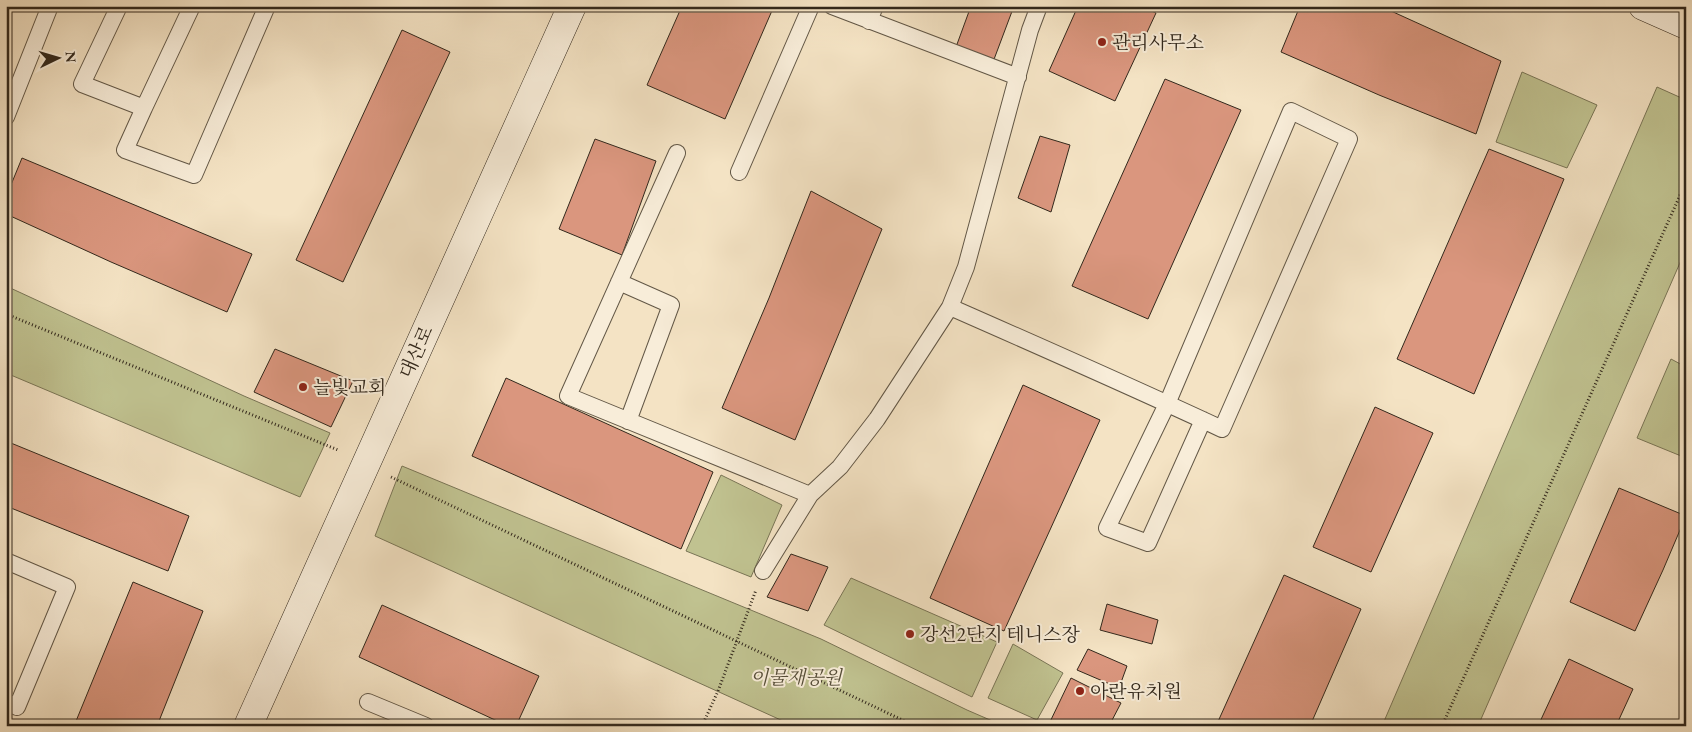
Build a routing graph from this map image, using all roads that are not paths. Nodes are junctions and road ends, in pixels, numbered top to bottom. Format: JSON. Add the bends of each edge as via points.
{"nodes":[{"id":1,"x":50,"y":6,"type":"edge"},
{"id":2,"x":119,"y":6,"type":"edge"},
{"id":3,"x":192,"y":6,"type":"edge"},
{"id":4,"x":267,"y":6,"type":"edge"},
{"id":5,"x":572,"y":6,"type":"edge"},
{"id":6,"x":811,"y":6,"type":"edge"},
{"id":7,"x":832,"y":6,"type":"edge"},
{"id":8,"x":1040,"y":6,"type":"edge"},
{"id":9,"x":1642,"y":6,"type":"edge"},
{"id":10,"x":872,"y":13,"type":"edge"},
{"id":11,"x":1686,"y":25,"type":"edge"},
{"id":12,"x":1018,"y":77,"type":"junction"},
{"id":13,"x":144,"y":108,"type":"junction"},
{"id":14,"x":6,"y":117,"type":"edge"},
{"id":15,"x":677,"y":153,"type":"dead end"},
{"id":16,"x":739,"y":172,"type":"dead end"},
{"id":17,"x":619,"y":282,"type":"junction"},
{"id":18,"x":950,"y":307,"type":"junction"},
{"id":19,"x":1167,"y":404,"type":"junction"},
{"id":20,"x":1202,"y":420,"type":"junction"},
{"id":21,"x":628,"y":422,"type":"junction"},
{"id":22,"x":810,"y":495,"type":"junction"},
{"id":23,"x":6,"y":561,"type":"edge"},
{"id":24,"x":763,"y":571,"type":"road end"},
{"id":25,"x":6,"y":702,"type":"edge"},
{"id":26,"x":368,"y":702,"type":"dead end"},
{"id":27,"x":248,"y":726,"type":"edge"},
{"id":28,"x":426,"y":726,"type":"edge"}],
"edges":[{"from":1,"to":14,"type":"lane"},
{"from":2,"to":13,"type":"lane","via":[[82,84]]},
{"from":3,"to":13,"type":"lane"},
{"from":4,"to":13,"type":"lane","via":[[194,175],[125,150]]},
{"from":5,"to":27,"type":"main road","name":"대산로"},
{"from":6,"to":16,"type":"lane"},
{"from":7,"to":10,"type":"lane"},
{"from":8,"to":12,"type":"lane"},
{"from":9,"to":11,"type":"main road"},
{"from":10,"to":12,"type":"lane"},
{"from":12,"to":18,"type":"lane","via":[[966,268]]},
{"from":15,"to":17,"type":"lane"},
{"from":17,"to":21,"type":"lane","via":[[671,305]]},
{"from":17,"to":21,"type":"lane","via":[[568,396]]},
{"from":18,"to":19,"type":"lane"},
{"from":18,"to":22,"type":"lane","via":[[876,419],[840,467]]},
{"from":19,"to":20,"type":"lane"},
{"from":19,"to":20,"type":"lane","via":[[1107,528],[1148,543]]},
{"from":19,"to":20,"type":"lane","via":[[1292,111],[1349,139],[1222,429]]},
{"from":21,"to":22,"type":"lane"},
{"from":22,"to":24,"type":"lane"},
{"from":23,"to":25,"type":"lane","via":[[68,587],[16,707]]},
{"from":26,"to":28,"type":"lane"}]}
